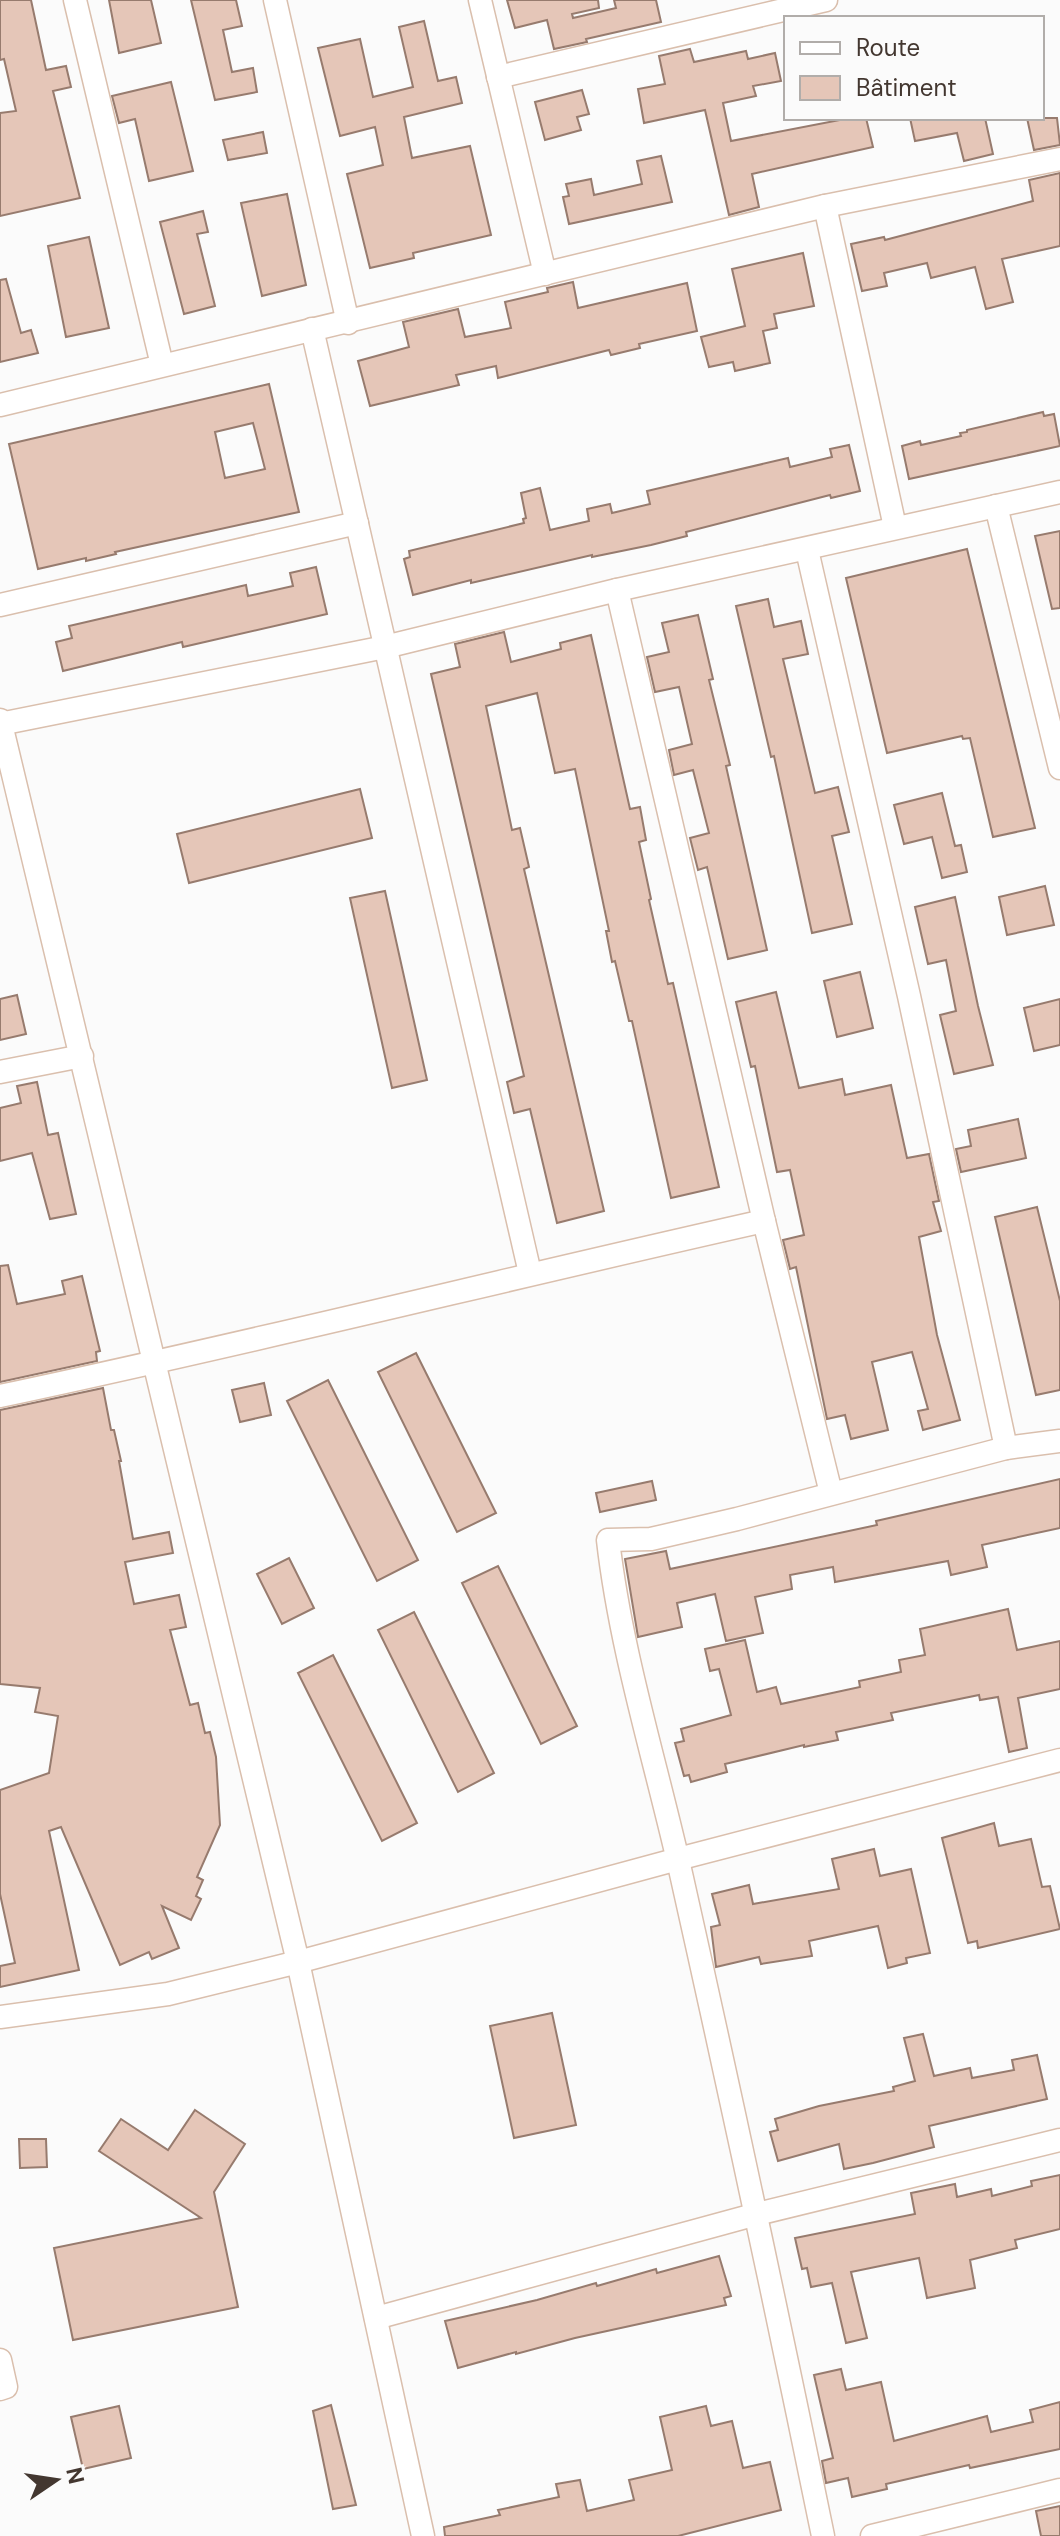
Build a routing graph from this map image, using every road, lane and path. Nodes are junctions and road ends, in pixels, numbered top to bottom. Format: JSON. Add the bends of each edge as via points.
{"nodes":[{"id":1,"x":75,"y":0,"type":"edge"},
{"id":2,"x":275,"y":0,"type":"edge"},
{"id":3,"x":480,"y":0,"type":"edge"},
{"id":4,"x":826,"y":0,"type":"edge"},
{"id":5,"x":498,"y":77,"type":"junction"},
{"id":6,"x":1060,"y":159,"type":"edge"},
{"id":7,"x":825,"y":206,"type":"junction"},
{"id":8,"x":545,"y":274,"type":"junction"},
{"id":9,"x":348,"y":323,"type":"junction"},
{"id":10,"x":312,"y":329,"type":"junction"},
{"id":11,"x":162,"y":365,"type":"junction"},
{"id":12,"x":0,"y":405,"type":"edge"},
{"id":13,"x":1060,"y":492,"type":"edge"},
{"id":14,"x":996,"y":506,"type":"junction"},
{"id":15,"x":357,"y":523,"type":"junction"},
{"id":16,"x":895,"y":527,"type":"junction"},
{"id":17,"x":807,"y":550,"type":"junction"},
{"id":18,"x":617,"y":590,"type":"junction"},
{"id":19,"x":0,"y":605,"type":"edge"},
{"id":20,"x":385,"y":647,"type":"junction"},
{"id":21,"x":0,"y":723,"type":"edge"},
{"id":22,"x":1060,"y":768,"type":"edge"},
{"id":23,"x":82,"y":1056,"type":"junction"},
{"id":24,"x":0,"y":1072,"type":"edge"},
{"id":25,"x":764,"y":1221,"type":"junction"},
{"id":26,"x":530,"y":1273,"type":"junction"},
{"id":27,"x":154,"y":1364,"type":"junction"},
{"id":28,"x":0,"y":1396,"type":"edge"},
{"id":29,"x":1060,"y":1441,"type":"edge"},
{"id":30,"x":1006,"y":1448,"type":"junction"},
{"id":31,"x":831,"y":1493,"type":"junction"},
{"id":32,"x":1060,"y":1760,"type":"edge"},
{"id":33,"x":678,"y":1859,"type":"junction"},
{"id":34,"x":298,"y":1962,"type":"junction"},
{"id":35,"x":0,"y":2017,"type":"edge"},
{"id":36,"x":1060,"y":2140,"type":"edge"},
{"id":37,"x":757,"y":2214,"type":"junction"},
{"id":38,"x":376,"y":2318,"type":"junction"},
{"id":39,"x":0,"y":2360,"type":"edge"},
{"id":40,"x":0,"y":2389,"type":"edge"},
{"id":41,"x":1060,"y":2490,"type":"edge"},
{"id":42,"x":423,"y":2536,"type":"edge"},
{"id":43,"x":823,"y":2536,"type":"edge"},
{"id":44,"x":872,"y":2536,"type":"edge"}],
"edges":[{"from":1,"to":11,"type":"street"},
{"from":2,"to":9,"type":"street"},
{"from":3,"to":5,"type":"street"},
{"from":4,"to":5,"type":"street"},
{"from":5,"to":8,"type":"street"},
{"from":6,"to":7,"type":"street"},
{"from":7,"to":8,"type":"street"},
{"from":7,"to":16,"type":"street"},
{"from":8,"to":9,"type":"street"},
{"from":9,"to":10,"type":"street"},
{"from":10,"to":11,"type":"street"},
{"from":10,"to":15,"type":"street"},
{"from":11,"to":12,"type":"street"},
{"from":13,"to":14,"type":"street"},
{"from":14,"to":16,"type":"street"},
{"from":14,"to":22,"type":"street"},
{"from":15,"to":19,"type":"street"},
{"from":15,"to":20,"type":"street"},
{"from":16,"to":17,"type":"street"},
{"from":17,"to":18,"type":"street"},
{"from":17,"to":30,"type":"street"},
{"from":18,"to":20,"type":"street"},
{"from":18,"to":25,"type":"street"},
{"from":20,"to":21,"type":"street"},
{"from":20,"to":26,"type":"street"},
{"from":21,"to":23,"type":"street"},
{"from":23,"to":24,"type":"street"},
{"from":23,"to":27,"type":"street"},
{"from":25,"to":26,"type":"street"},
{"from":25,"to":31,"type":"street"},
{"from":26,"to":27,"type":"street"},
{"from":27,"to":28,"type":"street"},
{"from":27,"to":34,"type":"street"},
{"from":29,"to":30,"type":"street"},
{"from":30,"to":31,"type":"street"},
{"from":31,"to":33,"type":"street","via":[[651,1539],[608,1540],[614,1596]]},
{"from":32,"to":33,"type":"street"},
{"from":33,"to":34,"type":"street"},
{"from":33,"to":37,"type":"street"},
{"from":34,"to":35,"type":"street","via":[[168,1994]]},
{"from":34,"to":38,"type":"street"},
{"from":36,"to":37,"type":"street"},
{"from":37,"to":38,"type":"street"},
{"from":37,"to":43,"type":"street"},
{"from":38,"to":42,"type":"street"},
{"from":39,"to":40,"type":"street","via":[[6,2387]]},
{"from":41,"to":44,"type":"street"}]}
